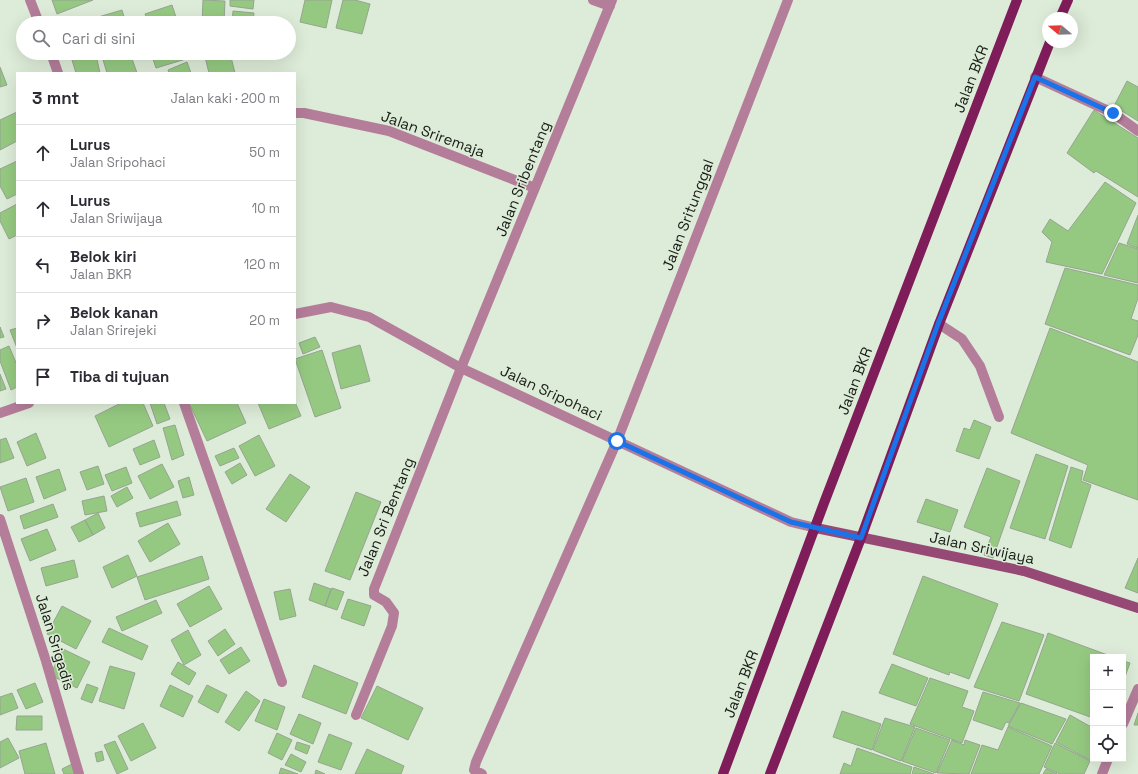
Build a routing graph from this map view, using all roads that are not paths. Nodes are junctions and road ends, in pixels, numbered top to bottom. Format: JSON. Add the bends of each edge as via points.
{"nodes":[{"id":1,"x":30,"y":0,"type":"edge"},
{"id":2,"x":593,"y":0,"type":"edge"},
{"id":3,"x":788,"y":0,"type":"edge"},
{"id":4,"x":1017,"y":0,"type":"edge"},
{"id":5,"x":1068,"y":0,"type":"edge"},
{"id":6,"x":611,"y":3,"type":"edge"},
{"id":7,"x":1063,"y":12,"type":"edge"},
{"id":8,"x":36,"y":16,"type":"edge"},
{"id":9,"x":1047,"y":48,"type":"edge"},
{"id":10,"x":53,"y":60,"type":"edge"},
{"id":11,"x":58,"y":72,"type":"edge"},
{"id":12,"x":1035,"y":77,"type":"junction"},
{"id":13,"x":296,"y":113,"type":"edge"},
{"id":14,"x":1138,"y":131,"type":"edge"},
{"id":15,"x":535,"y":188,"type":"junction"},
{"id":16,"x":296,"y":314,"type":"edge"},
{"id":17,"x":938,"y":324,"type":"junction"},
{"id":18,"x":461,"y":368,"type":"junction"},
{"id":19,"x":26,"y":404,"type":"edge"},
{"id":20,"x":184,"y":404,"type":"edge"},
{"id":21,"x":0,"y":412,"type":"edge"},
{"id":22,"x":999,"y":417,"type":"dead end"},
{"id":23,"x":617,"y":441,"type":"junction"},
{"id":24,"x":0,"y":519,"type":"edge"},
{"id":25,"x":816,"y":528,"type":"junction"},
{"id":26,"x":861,"y":538,"type":"junction"},
{"id":27,"x":1138,"y":608,"type":"edge"},
{"id":28,"x":282,"y":682,"type":"dead end"},
{"id":29,"x":1138,"y":689,"type":"edge"},
{"id":30,"x":356,"y":715,"type":"dead end"},
{"id":31,"x":1126,"y":717,"type":"edge"},
{"id":32,"x":1107,"y":762,"type":"edge"},
{"id":33,"x":79,"y":774,"type":"edge"},
{"id":34,"x":482,"y":774,"type":"edge"},
{"id":35,"x":723,"y":774,"type":"edge"},
{"id":36,"x":770,"y":774,"type":"edge"},
{"id":37,"x":1102,"y":774,"type":"edge"}],
"edges":[{"from":1,"to":8,"type":"street"},
{"from":2,"to":6,"type":"street"},
{"from":3,"to":23,"type":"street","name":"Jalan Sritunggal"},
{"from":4,"to":25,"type":"main road","name":"Jalan BKR"},
{"from":5,"to":7,"type":"main road"},
{"from":6,"to":15,"type":"street","name":"Jalan Sribentang"},
{"from":9,"to":12,"type":"main road"},
{"from":10,"to":11,"type":"street"},
{"from":12,"to":14,"type":"street","via":[[1113,113]]},
{"from":12,"to":17,"type":"main road"},
{"from":13,"to":15,"type":"street","name":"Jalan Sriremaja","via":[[389,131]]},
{"from":15,"to":18,"type":"street","name":"Jalan Sribentang"},
{"from":16,"to":18,"type":"street","name":"Jalan Sripohaci","via":[[331,307],[369,317]]},
{"from":17,"to":22,"type":"street","via":[[962,340],[980,366]]},
{"from":17,"to":26,"type":"main road"},
{"from":18,"to":23,"type":"street","name":"Jalan Sripohaci"},
{"from":18,"to":30,"type":"street","name":"Jalan Sri Bentang","via":[[374,589],[374,595],[386,602],[394,613],[392,626]]},
{"from":19,"to":21,"type":"street"},
{"from":20,"to":28,"type":"street"},
{"from":23,"to":25,"type":"street","name":"Jalan Sripohaci","via":[[791,522]]},
{"from":23,"to":34,"type":"street","name":"Jalan Sritunggal","via":[[476,762],[474,770]]},
{"from":24,"to":33,"type":"street","name":"Jalan Srigadis"},
{"from":25,"to":26,"type":"main road","name":"Jalan Sriwijaya"},
{"from":25,"to":35,"type":"main road","name":"Jalan BKR"},
{"from":26,"to":27,"type":"main road","name":"Jalan Sriwijaya","via":[[1024,571]]},
{"from":26,"to":36,"type":"main road"},
{"from":29,"to":31,"type":"street"},
{"from":32,"to":37,"type":"street"}]}
